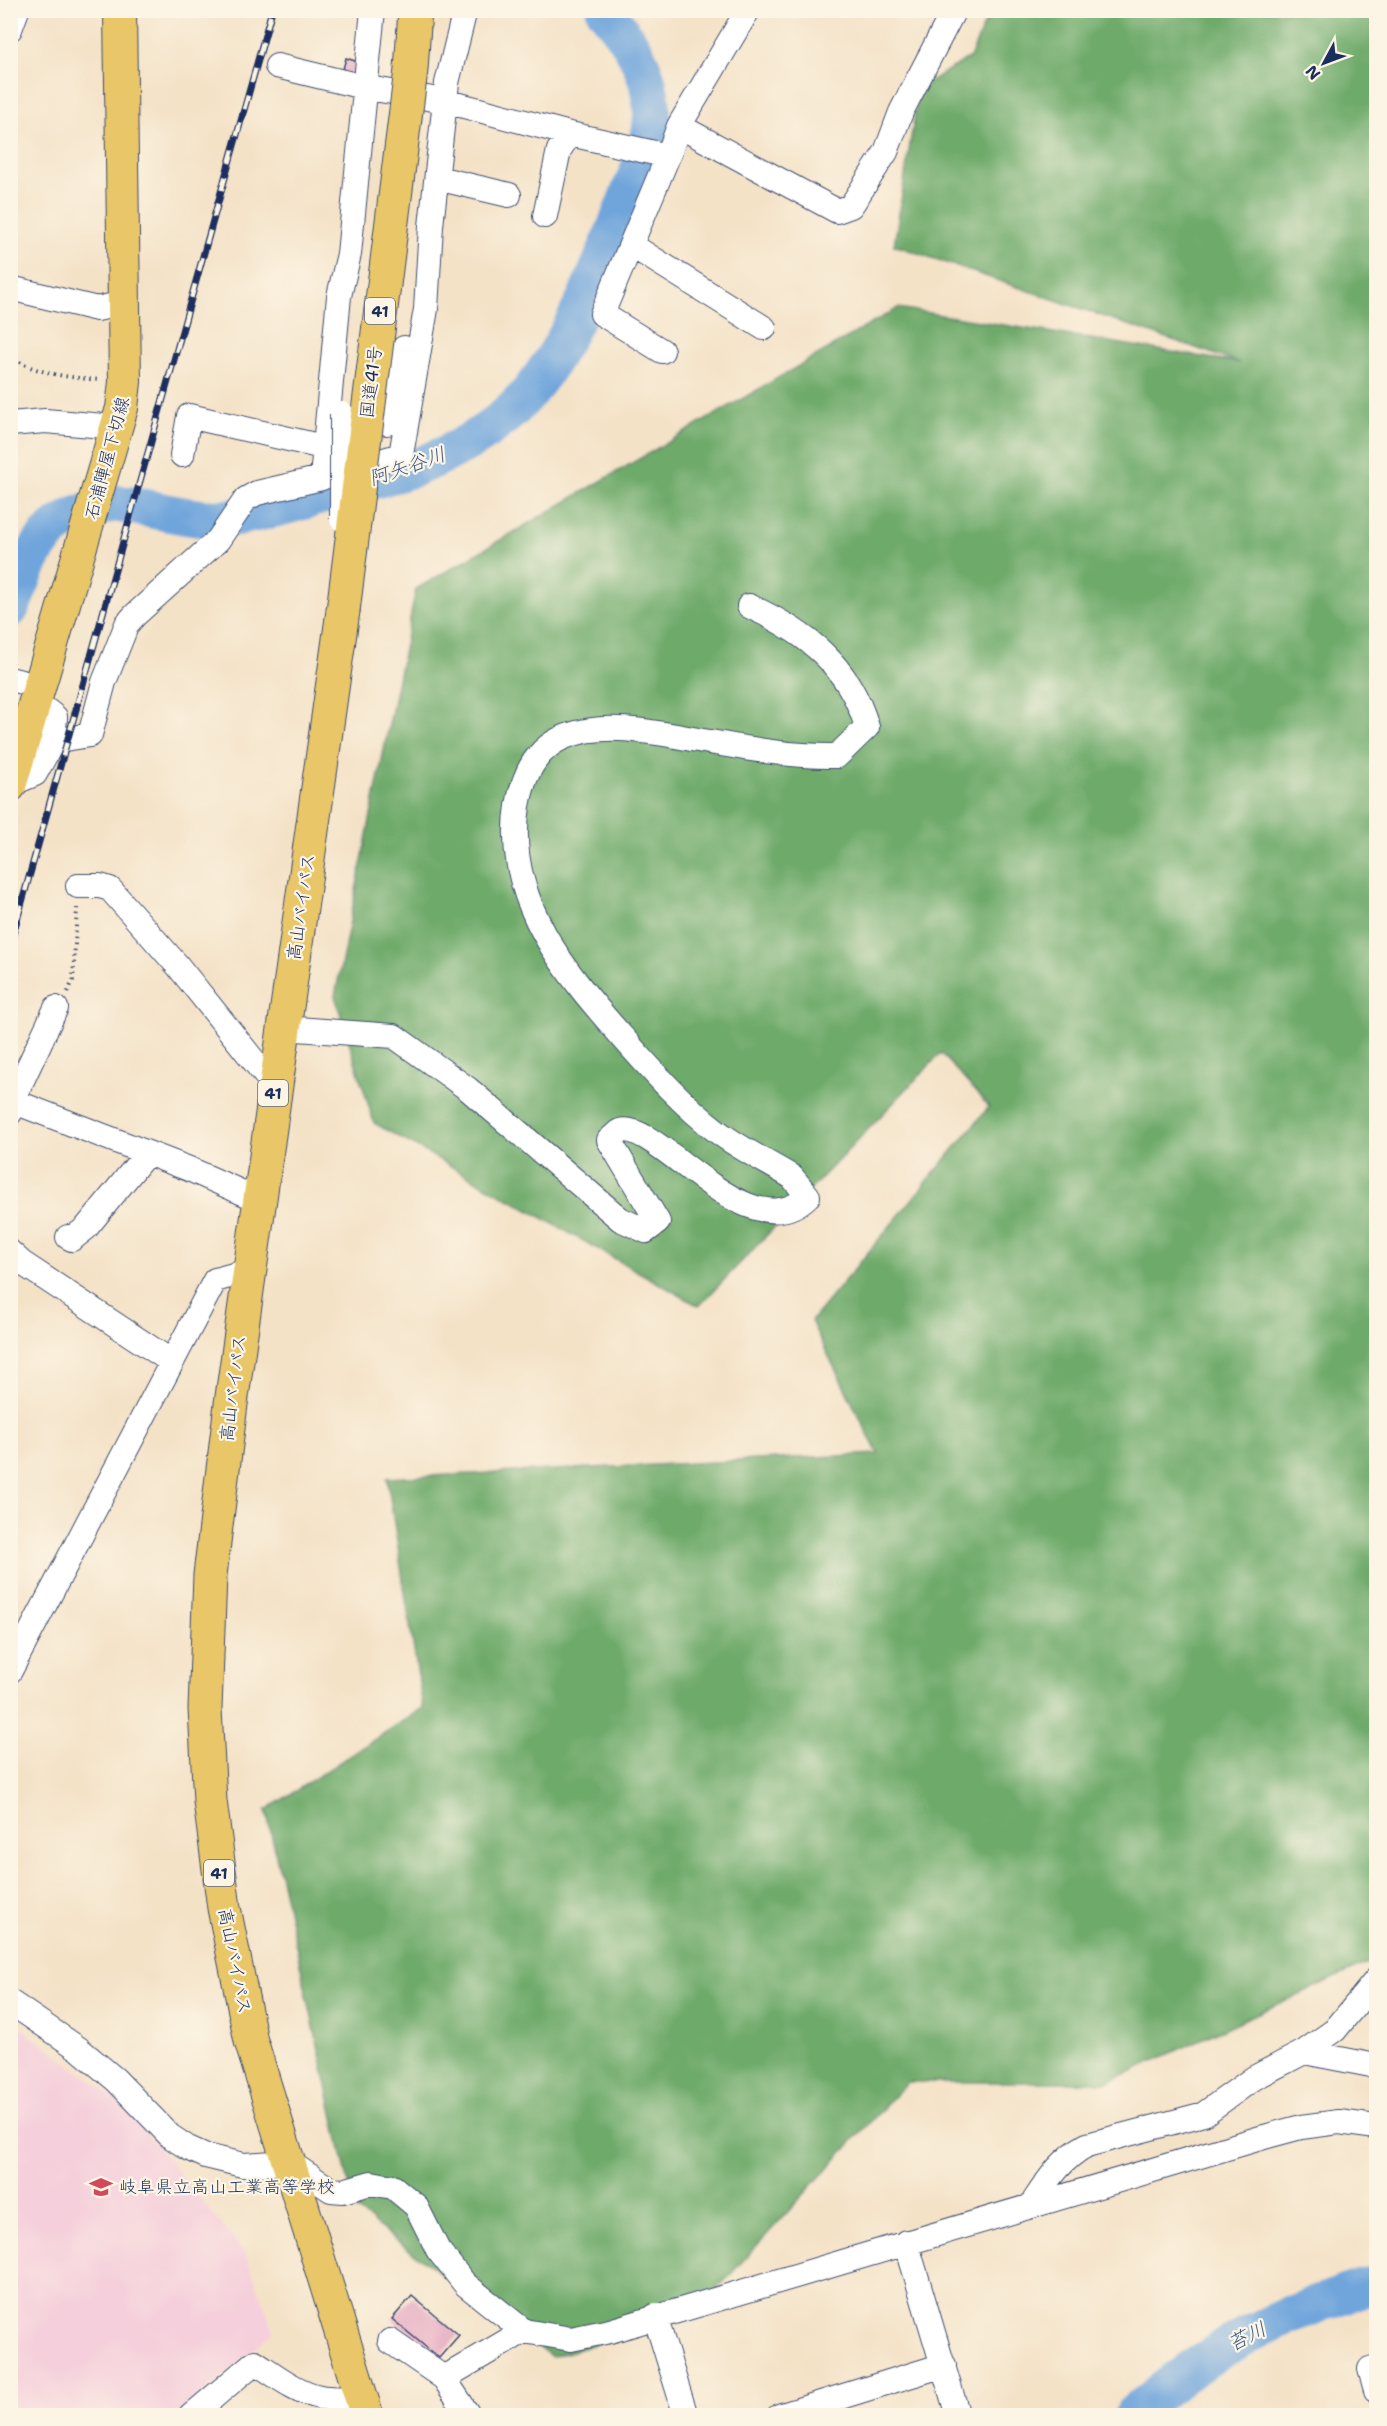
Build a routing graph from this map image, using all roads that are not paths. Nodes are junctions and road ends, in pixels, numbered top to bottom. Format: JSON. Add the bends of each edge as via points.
{"nodes":[{"id":1,"x":17,"y":10,"type":"edge"},
{"id":2,"x":120,"y":10,"type":"edge"},
{"id":3,"x":374,"y":10,"type":"edge"},
{"id":4,"x":415,"y":10,"type":"edge"},
{"id":5,"x":465,"y":10,"type":"edge"},
{"id":6,"x":748,"y":10,"type":"edge"},
{"id":7,"x":954,"y":10,"type":"edge"},
{"id":8,"x":10,"y":29,"type":"edge"},
{"id":9,"x":277,"y":66,"type":"dead end"},
{"id":10,"x":368,"y":88,"type":"junction"},
{"id":11,"x":445,"y":101,"type":"junction"},
{"id":12,"x":679,"y":126,"type":"junction"},
{"id":13,"x":570,"y":134,"type":"junction"},
{"id":14,"x":653,"y":153,"type":"junction"},
{"id":15,"x":437,"y":178,"type":"junction"},
{"id":16,"x":509,"y":195,"type":"dead end"},
{"id":17,"x":545,"y":216,"type":"dead end"},
{"id":18,"x":431,"y":226,"type":"junction"},
{"id":19,"x":631,"y":245,"type":"junction"},
{"id":20,"x":349,"y":254,"type":"junction"},
{"id":21,"x":10,"y":288,"type":"edge"},
{"id":22,"x":124,"y":303,"type":"junction"},
{"id":23,"x":764,"y":328,"type":"dead end"},
{"id":24,"x":662,"y":351,"type":"dead end"},
{"id":25,"x":387,"y":423,"type":"joint"},
{"id":26,"x":10,"y":424,"type":"edge"},
{"id":27,"x":116,"y":427,"type":"junction"},
{"id":28,"x":323,"y":447,"type":"junction"},
{"id":29,"x":182,"y":455,"type":"dead end"},
{"id":30,"x":322,"y":478,"type":"junction"},
{"id":31,"x":748,"y":606,"type":"dead end"},
{"id":32,"x":343,"y":611,"type":"junction"},
{"id":33,"x":10,"y":679,"type":"edge"},
{"id":34,"x":38,"y":695,"type":"junction"},
{"id":35,"x":53,"y":741,"type":"junction"},
{"id":36,"x":11,"y":785,"type":"edge"},
{"id":37,"x":78,"y":886,"type":"road end"},
{"id":38,"x":56,"y":1008,"type":"road end"},
{"id":39,"x":283,"y":1028,"type":"junction"},
{"id":40,"x":274,"y":1086,"type":"junction"},
{"id":41,"x":13,"y":1107,"type":"edge"},
{"id":42,"x":147,"y":1153,"type":"junction"},
{"id":43,"x":259,"y":1200,"type":"junction"},
{"id":44,"x":68,"y":1238,"type":"dead end"},
{"id":45,"x":10,"y":1252,"type":"edge"},
{"id":46,"x":248,"y":1271,"type":"junction"},
{"id":47,"x":171,"y":1362,"type":"junction"},
{"id":48,"x":10,"y":1671,"type":"edge"},
{"id":49,"x":1377,"y":1980,"type":"edge"},
{"id":50,"x":10,"y":2002,"type":"edge"},
{"id":51,"x":1304,"y":2052,"type":"junction"},
{"id":52,"x":1377,"y":2066,"type":"edge"},
{"id":53,"x":1377,"y":2127,"type":"edge"},
{"id":54,"x":289,"y":2162,"type":"junction"},
{"id":55,"x":1032,"y":2204,"type":"junction"},
{"id":56,"x":906,"y":2242,"type":"junction"},
{"id":57,"x":655,"y":2316,"type":"junction"},
{"id":58,"x":524,"y":2331,"type":"junction"},
{"id":59,"x":390,"y":2341,"type":"dead end"},
{"id":60,"x":944,"y":2365,"type":"junction"},
{"id":61,"x":1377,"y":2367,"type":"edge"},
{"id":62,"x":444,"y":2378,"type":"junction"},
{"id":63,"x":1377,"y":2390,"type":"edge"},
{"id":64,"x":371,"y":2410,"type":"edge"},
{"id":65,"x":191,"y":2415,"type":"edge"},
{"id":66,"x":469,"y":2415,"type":"edge"},
{"id":67,"x":686,"y":2415,"type":"edge"},
{"id":68,"x":779,"y":2415,"type":"edge"},
{"id":69,"x":958,"y":2415,"type":"edge"}],
"edges":[{"from":1,"to":8,"type":"street"},
{"from":2,"to":22,"type":"main road","name":"石浦陣屋下切線"},
{"from":3,"to":10,"type":"street"},
{"from":4,"to":32,"type":"highway","name":"国道41号","number":"41","bridge":true,"via":[[411,70]]},
{"from":5,"to":11,"type":"street"},
{"from":6,"to":12,"type":"street"},
{"from":7,"to":12,"type":"street","via":[[886,152],[851,206],[837,210]]},
{"from":9,"to":10,"type":"street"},
{"from":10,"to":11,"type":"street"},
{"from":10,"to":20,"type":"street"},
{"from":11,"to":13,"type":"street"},
{"from":11,"to":15,"type":"street"},
{"from":12,"to":14,"type":"street"},
{"from":13,"to":14,"type":"street"},
{"from":13,"to":17,"type":"street","via":[[560,150]]},
{"from":14,"to":19,"type":"street"},
{"from":15,"to":16,"type":"street"},
{"from":15,"to":18,"type":"street"},
{"from":18,"to":25,"type":"street"},
{"from":18,"to":30,"type":"street","via":[[426,309],[401,455]]},
{"from":19,"to":23,"type":"street"},
{"from":19,"to":24,"type":"street","via":[[602,314]]},
{"from":20,"to":28,"type":"street","via":[[339,296]]},
{"from":20,"to":32,"type":"street","bridge":true,"via":[[352,304],[342,414]]},
{"from":21,"to":22,"type":"street","via":[[97,309]]},
{"from":22,"to":27,"type":"main road","name":"石浦陣屋下切線","via":[[125,382]]},
{"from":25,"to":32,"type":"highway","bridge":true,"via":[[364,553]]},
{"from":26,"to":27,"type":"street","via":[[45,421]]},
{"from":27,"to":34,"type":"main road","name":"石浦陣屋下切線"},
{"from":28,"to":29,"type":"street","via":[[189,416]]},
{"from":28,"to":30,"type":"street"},
{"from":30,"to":35,"type":"street","via":[[257,493],[240,504],[223,533],[127,624],[104,682],[90,735]]},
{"from":31,"to":39,"type":"street","via":[[818,647],[851,686],[867,727],[837,756],[806,756],[656,733],[603,730],[567,736],[530,765],[514,831],[519,869],[532,909],[545,939],[580,990],[671,1092],[720,1133],[802,1186],[808,1196],[797,1207],[774,1210],[748,1205],[707,1183],[632,1131],[620,1131],[609,1140],[658,1222],[646,1230],[621,1219],[468,1089],[394,1036]]},
{"from":32,"to":39,"type":"highway","name":"高山バイパス","number":"41"},
{"from":33,"to":34,"type":"street"},
{"from":34,"to":35,"type":"street","via":[[55,717]]},
{"from":34,"to":36,"type":"main road","name":"石浦陣屋下切線"},
{"from":35,"to":36,"type":"street","via":[[35,774]]},
{"from":37,"to":40,"type":"street","via":[[110,889]]},
{"from":38,"to":41,"type":"street"},
{"from":39,"to":40,"type":"highway","name":"高山バイパス","number":"41"},
{"from":40,"to":43,"type":"highway","name":"高山バイパス","number":"41"},
{"from":41,"to":42,"type":"street"},
{"from":42,"to":43,"type":"street"},
{"from":42,"to":44,"type":"street","via":[[86,1228]]},
{"from":43,"to":46,"type":"highway","name":"高山バイパス","number":"41"},
{"from":45,"to":47,"type":"street"},
{"from":46,"to":47,"type":"street","via":[[216,1280]]},
{"from":46,"to":54,"type":"highway","name":"高山バイパス","number":"41","via":[[210,1575],[206,1709],[210,1802],[234,1969],[250,2041]]},
{"from":47,"to":48,"type":"street"},
{"from":49,"to":51,"type":"street","via":[[1335,2030]]},
{"from":50,"to":54,"type":"street","via":[[79,2049],[116,2080],[170,2136],[188,2148],[243,2165]]},
{"from":51,"to":52,"type":"street"},
{"from":51,"to":55,"type":"street","via":[[1254,2078],[1204,2114],[1087,2145],[1072,2153],[1060,2163]]},
{"from":53,"to":55,"type":"street","via":[[1339,2122],[1300,2127]]},
{"from":54,"to":58,"type":"street","via":[[331,2190],[343,2191],[371,2183],[393,2187],[416,2206],[438,2250],[465,2284]]},
{"from":54,"to":64,"type":"highway","name":"高山バイパス","number":"41"},
{"from":55,"to":56,"type":"street"},
{"from":56,"to":57,"type":"street"},
{"from":56,"to":60,"type":"street"},
{"from":57,"to":58,"type":"street","via":[[571,2339]]},
{"from":57,"to":67,"type":"street"},
{"from":58,"to":62,"type":"street"},
{"from":59,"to":62,"type":"street"},
{"from":60,"to":68,"type":"street"},
{"from":60,"to":69,"type":"street"},
{"from":61,"to":63,"type":"street","via":[[1370,2369]]},
{"from":62,"to":66,"type":"street"},
{"from":64,"to":65,"type":"street","via":[[298,2391],[255,2362]]}]}
